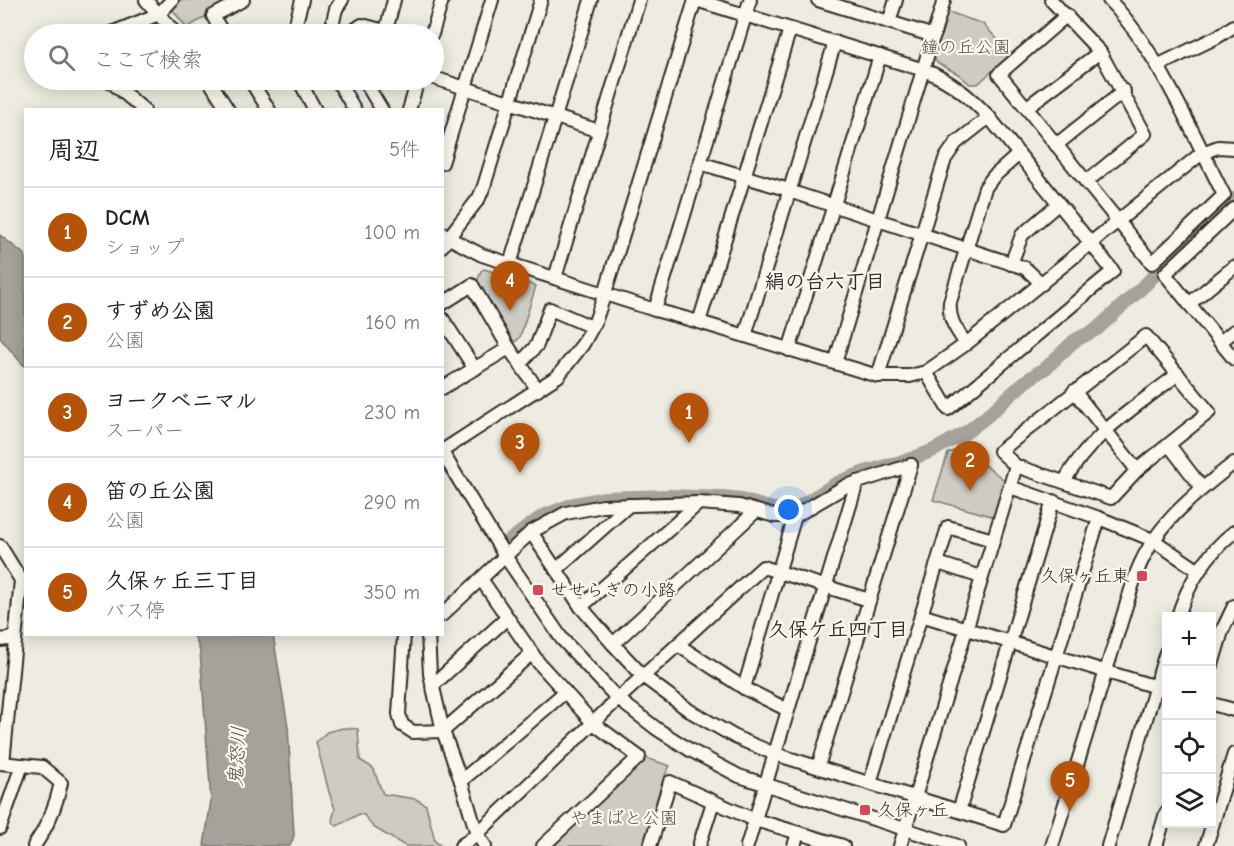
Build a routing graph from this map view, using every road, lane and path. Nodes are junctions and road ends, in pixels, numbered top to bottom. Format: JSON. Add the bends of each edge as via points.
{"nodes":[{"id":1,"x":146,"y":0,"type":"edge"},
{"id":2,"x":172,"y":0,"type":"edge"},
{"id":3,"x":243,"y":0,"type":"edge"},
{"id":4,"x":302,"y":0,"type":"edge"},
{"id":5,"x":342,"y":0,"type":"edge"},
{"id":6,"x":394,"y":0,"type":"edge"},
{"id":7,"x":442,"y":0,"type":"edge"},
{"id":8,"x":492,"y":0,"type":"edge"},
{"id":9,"x":541,"y":0,"type":"edge"},
{"id":10,"x":591,"y":0,"type":"edge"},
{"id":11,"x":639,"y":0,"type":"edge"},
{"id":12,"x":696,"y":0,"type":"edge"},
{"id":13,"x":750,"y":0,"type":"edge"},
{"id":14,"x":818,"y":0,"type":"edge"},
{"id":15,"x":896,"y":0,"type":"edge"},
{"id":16,"x":945,"y":0,"type":"edge"},
{"id":17,"x":1051,"y":0,"type":"edge"},
{"id":18,"x":1109,"y":0,"type":"edge"},
{"id":19,"x":844,"y":4,"type":"edge"},
{"id":20,"x":159,"y":14,"type":"junction"},
{"id":21,"x":745,"y":14,"type":"junction"},
{"id":22,"x":1067,"y":15,"type":"junction"},
{"id":23,"x":889,"y":22,"type":"junction"},
{"id":24,"x":134,"y":24,"type":"edge"},
{"id":25,"x":168,"y":24,"type":"edge"},
{"id":26,"x":217,"y":24,"type":"edge"},
{"id":27,"x":296,"y":24,"type":"edge"},
{"id":28,"x":332,"y":24,"type":"edge"},
{"id":29,"x":387,"y":24,"type":"edge"},
{"id":30,"x":435,"y":24,"type":"edge"},
{"id":31,"x":1234,"y":26,"type":"edge"},
{"id":32,"x":790,"y":29,"type":"junction"},
{"id":33,"x":934,"y":36,"type":"junction"},
{"id":34,"x":835,"y":42,"type":"junction"},
{"id":35,"x":1100,"y":52,"type":"junction"},
{"id":36,"x":880,"y":56,"type":"junction"},
{"id":37,"x":1157,"y":66,"type":"junction"},
{"id":38,"x":924,"y":70,"type":"junction"},
{"id":39,"x":444,"y":81,"type":"edge"},
{"id":40,"x":466,"y":87,"type":"junction"},
{"id":41,"x":121,"y":90,"type":"edge"},
{"id":42,"x":215,"y":90,"type":"edge"},
{"id":43,"x":256,"y":90,"type":"edge"},
{"id":44,"x":304,"y":90,"type":"edge"},
{"id":45,"x":343,"y":90,"type":"edge"},
{"id":46,"x":370,"y":90,"type":"edge"},
{"id":47,"x":415,"y":90,"type":"edge"},
{"id":48,"x":1124,"y":92,"type":"junction"},
{"id":49,"x":510,"y":101,"type":"junction"},
{"id":50,"x":1027,"y":107,"type":"junction"},
{"id":51,"x":142,"y":108,"type":"edge"},
{"id":52,"x":227,"y":108,"type":"edge"},
{"id":53,"x":268,"y":108,"type":"edge"},
{"id":54,"x":314,"y":108,"type":"edge"},
{"id":55,"x":354,"y":108,"type":"edge"},
{"id":56,"x":381,"y":108,"type":"edge"},
{"id":57,"x":410,"y":108,"type":"edge"},
{"id":58,"x":555,"y":117,"type":"junction"},
{"id":59,"x":989,"y":117,"type":"junction"},
{"id":60,"x":599,"y":131,"type":"junction"},
{"id":61,"x":1056,"y":145,"type":"junction"},
{"id":62,"x":1234,"y":148,"type":"edge"},
{"id":63,"x":1203,"y":153,"type":"junction"},
{"id":64,"x":1019,"y":154,"type":"junction"},
{"id":65,"x":444,"y":157,"type":"edge"},
{"id":66,"x":700,"y":163,"type":"junction"},
{"id":67,"x":744,"y":176,"type":"junction"},
{"id":68,"x":1086,"y":182,"type":"junction"},
{"id":69,"x":789,"y":190,"type":"junction"},
{"id":70,"x":1058,"y":204,"type":"junction"},
{"id":71,"x":834,"y":205,"type":"junction"},
{"id":72,"x":1234,"y":208,"type":"edge"},
{"id":73,"x":878,"y":219,"type":"junction"},
{"id":74,"x":1118,"y":221,"type":"junction"},
{"id":75,"x":922,"y":234,"type":"junction"},
{"id":76,"x":444,"y":239,"type":"edge"},
{"id":77,"x":1091,"y":243,"type":"junction"},
{"id":78,"x":968,"y":249,"type":"junction"},
{"id":79,"x":510,"y":264,"type":"junction"},
{"id":80,"x":1011,"y":264,"type":"junction"},
{"id":81,"x":1234,"y":267,"type":"edge"},
{"id":82,"x":555,"y":278,"type":"junction"},
{"id":83,"x":1042,"y":284,"type":"junction"},
{"id":84,"x":605,"y":293,"type":"junction"},
{"id":85,"x":444,"y":303,"type":"edge"},
{"id":86,"x":1189,"y":304,"type":"junction"},
{"id":87,"x":655,"y":310,"type":"junction"},
{"id":88,"x":444,"y":321,"type":"edge"},
{"id":89,"x":699,"y":322,"type":"junction"},
{"id":90,"x":592,"y":327,"type":"junction"},
{"id":91,"x":1234,"y":331,"type":"edge"},
{"id":92,"x":745,"y":336,"type":"junction"},
{"id":93,"x":1220,"y":342,"type":"junction"},
{"id":94,"x":966,"y":344,"type":"junction"},
{"id":95,"x":509,"y":348,"type":"junction"},
{"id":96,"x":789,"y":350,"type":"junction"},
{"id":97,"x":1234,"y":359,"type":"edge"},
{"id":98,"x":834,"y":363,"type":"junction"},
{"id":99,"x":520,"y":364,"type":"junction"},
{"id":100,"x":475,"y":369,"type":"junction"},
{"id":101,"x":926,"y":372,"type":"junction"},
{"id":102,"x":1178,"y":374,"type":"junction"},
{"id":103,"x":878,"y":375,"type":"junction"},
{"id":104,"x":444,"y":387,"type":"edge"},
{"id":105,"x":538,"y":390,"type":"junction"},
{"id":106,"x":1074,"y":391,"type":"junction"},
{"id":107,"x":1104,"y":432,"type":"junction"},
{"id":108,"x":1169,"y":445,"type":"junction"},
{"id":109,"x":444,"y":450,"type":"edge"},
{"id":110,"x":444,"y":454,"type":"edge"},
{"id":111,"x":1234,"y":463,"type":"edge"},
{"id":112,"x":1016,"y":466,"type":"junction"},
{"id":113,"x":1137,"y":470,"type":"junction"},
{"id":114,"x":857,"y":482,"type":"junction"},
{"id":115,"x":1064,"y":482,"type":"junction"},
{"id":116,"x":1010,"y":487,"type":"junction"},
{"id":117,"x":1202,"y":488,"type":"junction"},
{"id":118,"x":1053,"y":501,"type":"junction"},
{"id":119,"x":699,"y":503,"type":"junction"},
{"id":120,"x":628,"y":506,"type":"junction"},
{"id":121,"x":756,"y":512,"type":"junction"},
{"id":122,"x":795,"y":516,"type":"junction"},
{"id":123,"x":1099,"y":518,"type":"junction"},
{"id":124,"x":1234,"y":531,"type":"edge"},
{"id":125,"x":531,"y":532,"type":"junction"},
{"id":126,"x":993,"y":540,"type":"junction"},
{"id":127,"x":1153,"y":540,"type":"junction"},
{"id":128,"x":0,"y":546,"type":"edge"},
{"id":129,"x":505,"y":556,"type":"junction"},
{"id":130,"x":938,"y":563,"type":"junction"},
{"id":131,"x":556,"y":570,"type":"junction"},
{"id":132,"x":1199,"y":571,"type":"junction"},
{"id":133,"x":778,"y":572,"type":"junction"},
{"id":134,"x":981,"y":577,"type":"junction"},
{"id":135,"x":482,"y":579,"type":"junction"},
{"id":136,"x":826,"y":586,"type":"junction"},
{"id":137,"x":869,"y":600,"type":"junction"},
{"id":138,"x":1234,"y":606,"type":"edge"},
{"id":139,"x":581,"y":607,"type":"junction"},
{"id":140,"x":1180,"y":612,"type":"edge"},
{"id":141,"x":444,"y":613,"type":"edge"},
{"id":142,"x":921,"y":615,"type":"junction"},
{"id":143,"x":507,"y":618,"type":"junction"},
{"id":144,"x":965,"y":629,"type":"junction"},
{"id":145,"x":404,"y":636,"type":"edge"},
{"id":146,"x":428,"y":636,"type":"edge"},
{"id":147,"x":15,"y":638,"type":"junction"},
{"id":148,"x":0,"y":640,"type":"edge"},
{"id":149,"x":1010,"y":643,"type":"junction"},
{"id":150,"x":613,"y":644,"type":"junction"},
{"id":151,"x":678,"y":645,"type":"junction"},
{"id":152,"x":1216,"y":652,"type":"edge"},
{"id":153,"x":531,"y":654,"type":"junction"},
{"id":154,"x":1056,"y":656,"type":"junction"},
{"id":155,"x":1165,"y":666,"type":"edge"},
{"id":156,"x":1105,"y":671,"type":"junction"},
{"id":157,"x":644,"y":677,"type":"junction"},
{"id":158,"x":432,"y":686,"type":"junction"},
{"id":159,"x":744,"y":688,"type":"junction"},
{"id":160,"x":1161,"y":689,"type":"edge"},
{"id":161,"x":565,"y":692,"type":"junction"},
{"id":162,"x":618,"y":699,"type":"junction"},
{"id":163,"x":1216,"y":705,"type":"edge"},
{"id":164,"x":788,"y":710,"type":"junction"},
{"id":165,"x":1234,"y":710,"type":"edge"},
{"id":166,"x":593,"y":723,"type":"junction"},
{"id":167,"x":443,"y":731,"type":"junction"},
{"id":168,"x":775,"y":754,"type":"junction"},
{"id":169,"x":1234,"y":754,"type":"edge"},
{"id":170,"x":1,"y":763,"type":"edge"},
{"id":171,"x":22,"y":765,"type":"junction"},
{"id":172,"x":818,"y":767,"type":"junction"},
{"id":173,"x":461,"y":780,"type":"junction"},
{"id":174,"x":870,"y":783,"type":"junction"},
{"id":175,"x":765,"y":786,"type":"junction"},
{"id":176,"x":914,"y":797,"type":"junction"},
{"id":177,"x":713,"y":802,"type":"junction"},
{"id":178,"x":959,"y":811,"type":"junction"},
{"id":179,"x":755,"y":819,"type":"junction"},
{"id":180,"x":0,"y":828,"type":"edge"},
{"id":181,"x":1162,"y":828,"type":"edge"},
{"id":182,"x":904,"y":830,"type":"junction"},
{"id":183,"x":798,"y":833,"type":"junction"},
{"id":184,"x":477,"y":834,"type":"junction"},
{"id":185,"x":34,"y":846,"type":"edge"},
{"id":186,"x":461,"y":846,"type":"edge"},
{"id":187,"x":485,"y":846,"type":"edge"},
{"id":188,"x":543,"y":846,"type":"edge"},
{"id":189,"x":650,"y":846,"type":"edge"},
{"id":190,"x":699,"y":846,"type":"edge"},
{"id":191,"x":747,"y":846,"type":"edge"},
{"id":192,"x":794,"y":846,"type":"edge"},
{"id":193,"x":843,"y":846,"type":"edge"},
{"id":194,"x":900,"y":846,"type":"edge"},
{"id":195,"x":958,"y":846,"type":"edge"},
{"id":196,"x":1052,"y":846,"type":"edge"},
{"id":197,"x":1108,"y":846,"type":"edge"},
{"id":198,"x":1156,"y":846,"type":"edge"},
{"id":199,"x":1206,"y":846,"type":"edge"}],
"edges":[{"from":1,"to":20,"type":"street"},
{"from":2,"to":20,"type":"street"},
{"from":3,"to":26,"type":"street","via":[[213,16]]},
{"from":4,"to":27,"type":"street"},
{"from":5,"to":28,"type":"street"},
{"from":6,"to":29,"type":"street"},
{"from":7,"to":30,"type":"street"},
{"from":8,"to":40,"type":"street"},
{"from":9,"to":49,"type":"street"},
{"from":10,"to":58,"type":"street"},
{"from":11,"to":60,"type":"street"},
{"from":12,"to":21,"type":"street"},
{"from":12,"to":84,"type":"street"},
{"from":13,"to":21,"type":"street"},
{"from":14,"to":19,"type":"street"},
{"from":15,"to":23,"type":"street"},
{"from":16,"to":33,"type":"street"},
{"from":17,"to":22,"type":"street"},
{"from":18,"to":37,"type":"street","via":[[1124,15]]},
{"from":19,"to":23,"type":"street"},
{"from":20,"to":24,"type":"street"},
{"from":20,"to":25,"type":"street"},
{"from":21,"to":32,"type":"street"},
{"from":21,"to":66,"type":"street"},
{"from":22,"to":35,"type":"street"},
{"from":22,"to":50,"type":"street","via":[[999,74]]},
{"from":23,"to":33,"type":"street"},
{"from":31,"to":37,"type":"street"},
{"from":32,"to":34,"type":"street"},
{"from":32,"to":67,"type":"street"},
{"from":33,"to":38,"type":"street"},
{"from":34,"to":36,"type":"street"},
{"from":34,"to":69,"type":"street"},
{"from":35,"to":48,"type":"street"},
{"from":35,"to":50,"type":"street"},
{"from":36,"to":38,"type":"street"},
{"from":36,"to":71,"type":"street"},
{"from":37,"to":63,"type":"street"},
{"from":38,"to":59,"type":"street","via":[[955,85]]},
{"from":38,"to":73,"type":"street"},
{"from":39,"to":40,"type":"street"},
{"from":40,"to":49,"type":"street"},
{"from":40,"to":65,"type":"street"},
{"from":41,"to":51,"type":"street"},
{"from":42,"to":52,"type":"street"},
{"from":43,"to":53,"type":"street"},
{"from":44,"to":54,"type":"street"},
{"from":45,"to":55,"type":"street"},
{"from":46,"to":56,"type":"street"},
{"from":47,"to":57,"type":"street"},
{"from":48,"to":61,"type":"street"},
{"from":48,"to":68,"type":"street","via":[[1146,134]]},
{"from":49,"to":58,"type":"street"},
{"from":49,"to":76,"type":"street","via":[[479,198]]},
{"from":50,"to":61,"type":"street"},
{"from":58,"to":60,"type":"street"},
{"from":58,"to":79,"type":"street"},
{"from":59,"to":64,"type":"street"},
{"from":59,"to":75,"type":"street","via":[[950,150]]},
{"from":60,"to":82,"type":"street"},
{"from":61,"to":68,"type":"street"},
{"from":62,"to":63,"type":"street","via":[[1218,147]]},
{"from":63,"to":74,"type":"street"},
{"from":63,"to":74,"type":"street","via":[[1224,195],[1152,262]]},
{"from":64,"to":70,"type":"street"},
{"from":64,"to":78,"type":"street","via":[[989,182]]},
{"from":66,"to":67,"type":"street"},
{"from":66,"to":87,"type":"street"},
{"from":67,"to":69,"type":"street"},
{"from":67,"to":89,"type":"street"},
{"from":68,"to":74,"type":"street"},
{"from":69,"to":71,"type":"street"},
{"from":69,"to":92,"type":"street"},
{"from":70,"to":77,"type":"street"},
{"from":70,"to":80,"type":"street","via":[[1022,235]]},
{"from":71,"to":73,"type":"street"},
{"from":71,"to":96,"type":"street"},
{"from":72,"to":86,"type":"street","via":[[1165,274]]},
{"from":73,"to":75,"type":"street"},
{"from":73,"to":98,"type":"street"},
{"from":74,"to":77,"type":"street"},
{"from":75,"to":78,"type":"street"},
{"from":75,"to":103,"type":"street"},
{"from":76,"to":79,"type":"street"},
{"from":77,"to":83,"type":"street"},
{"from":77,"to":101,"type":"street","via":[[1113,272],[948,409]]},
{"from":78,"to":80,"type":"street"},
{"from":78,"to":94,"type":"street","via":[[949,312]]},
{"from":79,"to":82,"type":"street"},
{"from":80,"to":83,"type":"street","via":[[1025,268]]},
{"from":81,"to":86,"type":"street"},
{"from":82,"to":84,"type":"street"},
{"from":83,"to":94,"type":"street"},
{"from":84,"to":87,"type":"street"},
{"from":84,"to":90,"type":"street"},
{"from":85,"to":95,"type":"street","via":[[472,285]]},
{"from":86,"to":93,"type":"street"},
{"from":87,"to":89,"type":"street"},
{"from":88,"to":100,"type":"street"},
{"from":89,"to":92,"type":"street"},
{"from":90,"to":99,"type":"street","via":[[550,309],[537,345]]},
{"from":90,"to":105,"type":"street","via":[[558,376]]},
{"from":91,"to":93,"type":"street"},
{"from":92,"to":96,"type":"street"},
{"from":93,"to":97,"type":"street"},
{"from":94,"to":101,"type":"street"},
{"from":95,"to":99,"type":"street"},
{"from":95,"to":100,"type":"street"},
{"from":96,"to":98,"type":"street"},
{"from":98,"to":103,"type":"street"},
{"from":99,"to":105,"type":"street"},
{"from":100,"to":104,"type":"street"},
{"from":101,"to":103,"type":"street"},
{"from":102,"to":106,"type":"street","via":[[1146,336]]},
{"from":102,"to":107,"type":"street"},
{"from":102,"to":108,"type":"street","via":[[1209,412]]},
{"from":105,"to":109,"type":"street"},
{"from":106,"to":107,"type":"street"},
{"from":106,"to":112,"type":"street","via":[[1000,452]]},
{"from":107,"to":113,"type":"street"},
{"from":107,"to":115,"type":"street","via":[[1075,462]]},
{"from":108,"to":113,"type":"street"},
{"from":108,"to":117,"type":"street"},
{"from":110,"to":129,"type":"street"},
{"from":111,"to":117,"type":"street"},
{"from":112,"to":115,"type":"street"},
{"from":112,"to":116,"type":"street"},
{"from":113,"to":115,"type":"street","via":[[1112,498]]},
{"from":114,"to":122,"type":"street"},
{"from":114,"to":136,"type":"street"},
{"from":114,"to":137,"type":"street","via":[[910,465]]},
{"from":116,"to":118,"type":"street"},
{"from":116,"to":126,"type":"street"},
{"from":117,"to":127,"type":"street"},
{"from":118,"to":123,"type":"street"},
{"from":118,"to":149,"type":"street"},
{"from":119,"to":120,"type":"street"},
{"from":119,"to":121,"type":"street","via":[[739,506]]},
{"from":119,"to":139,"type":"street"},
{"from":120,"to":125,"type":"street","via":[[566,513]]},
{"from":120,"to":131,"type":"street"},
{"from":121,"to":122,"type":"street"},
{"from":121,"to":150,"type":"street"},
{"from":122,"to":133,"type":"street"},
{"from":123,"to":127,"type":"street"},
{"from":123,"to":154,"type":"street"},
{"from":124,"to":132,"type":"street"},
{"from":125,"to":129,"type":"street"},
{"from":125,"to":131,"type":"street"},
{"from":126,"to":130,"type":"street","via":[[948,527]]},
{"from":126,"to":134,"type":"street"},
{"from":127,"to":132,"type":"street"},
{"from":127,"to":156,"type":"street","via":[[1137,569]]},
{"from":128,"to":147,"type":"street","via":[[21,580]]},
{"from":129,"to":135,"type":"street"},
{"from":129,"to":162,"type":"street","via":[[562,639]]},
{"from":130,"to":134,"type":"street"},
{"from":130,"to":142,"type":"street"},
{"from":131,"to":139,"type":"street"},
{"from":132,"to":140,"type":"street"},
{"from":133,"to":136,"type":"street"},
{"from":133,"to":151,"type":"street","via":[[763,567]]},
{"from":133,"to":159,"type":"street"},
{"from":134,"to":144,"type":"street"},
{"from":135,"to":141,"type":"street"},
{"from":135,"to":143,"type":"street"},
{"from":136,"to":137,"type":"street"},
{"from":136,"to":164,"type":"street"},
{"from":137,"to":172,"type":"street"},
{"from":138,"to":152,"type":"street"},
{"from":139,"to":150,"type":"street"},
{"from":142,"to":144,"type":"street"},
{"from":142,"to":174,"type":"street"},
{"from":143,"to":153,"type":"street"},
{"from":143,"to":158,"type":"street"},
{"from":144,"to":149,"type":"street"},
{"from":144,"to":176,"type":"street"},
{"from":145,"to":167,"type":"street","via":[[399,714],[402,725],[413,732]]},
{"from":146,"to":158,"type":"street"},
{"from":147,"to":148,"type":"street"},
{"from":147,"to":170,"type":"street"},
{"from":149,"to":154,"type":"street"},
{"from":149,"to":178,"type":"street"},
{"from":150,"to":157,"type":"street"},
{"from":151,"to":157,"type":"street"},
{"from":151,"to":159,"type":"street"},
{"from":153,"to":161,"type":"street"},
{"from":153,"to":167,"type":"street"},
{"from":154,"to":156,"type":"street"},
{"from":154,"to":178,"type":"street","via":[[1005,825]]},
{"from":155,"to":160,"type":"street"},
{"from":156,"to":160,"type":"street"},
{"from":156,"to":196,"type":"street"},
{"from":157,"to":162,"type":"street"},
{"from":157,"to":168,"type":"street","via":[[690,711],[736,738]]},
{"from":158,"to":167,"type":"street"},
{"from":159,"to":164,"type":"street"},
{"from":160,"to":197,"type":"street"},
{"from":161,"to":166,"type":"street"},
{"from":161,"to":173,"type":"street"},
{"from":162,"to":166,"type":"street"},
{"from":162,"to":175,"type":"street","via":[[690,750]]},
{"from":163,"to":165,"type":"street"},
{"from":164,"to":168,"type":"street"},
{"from":166,"to":184,"type":"street"},
{"from":166,"to":188,"type":"street","via":[[639,757]]},
{"from":167,"to":173,"type":"street"},
{"from":168,"to":172,"type":"street"},
{"from":168,"to":175,"type":"street"},
{"from":169,"to":199,"type":"street"},
{"from":170,"to":171,"type":"street"},
{"from":171,"to":180,"type":"street"},
{"from":171,"to":185,"type":"street","via":[[42,767],[61,783],[57,804]]},
{"from":172,"to":174,"type":"street"},
{"from":173,"to":184,"type":"street"},
{"from":174,"to":176,"type":"street"},
{"from":175,"to":179,"type":"street"},
{"from":175,"to":182,"type":"street"},
{"from":176,"to":178,"type":"street"},
{"from":176,"to":182,"type":"street"},
{"from":177,"to":179,"type":"street"},
{"from":177,"to":189,"type":"street","via":[[670,782]]},
{"from":177,"to":190,"type":"street"},
{"from":179,"to":183,"type":"street"},
{"from":179,"to":191,"type":"street"},
{"from":181,"to":198,"type":"street"},
{"from":182,"to":194,"type":"street"},
{"from":182,"to":195,"type":"street"},
{"from":183,"to":192,"type":"street"},
{"from":183,"to":193,"type":"street"},
{"from":184,"to":186,"type":"street"},
{"from":184,"to":187,"type":"street"}]}
